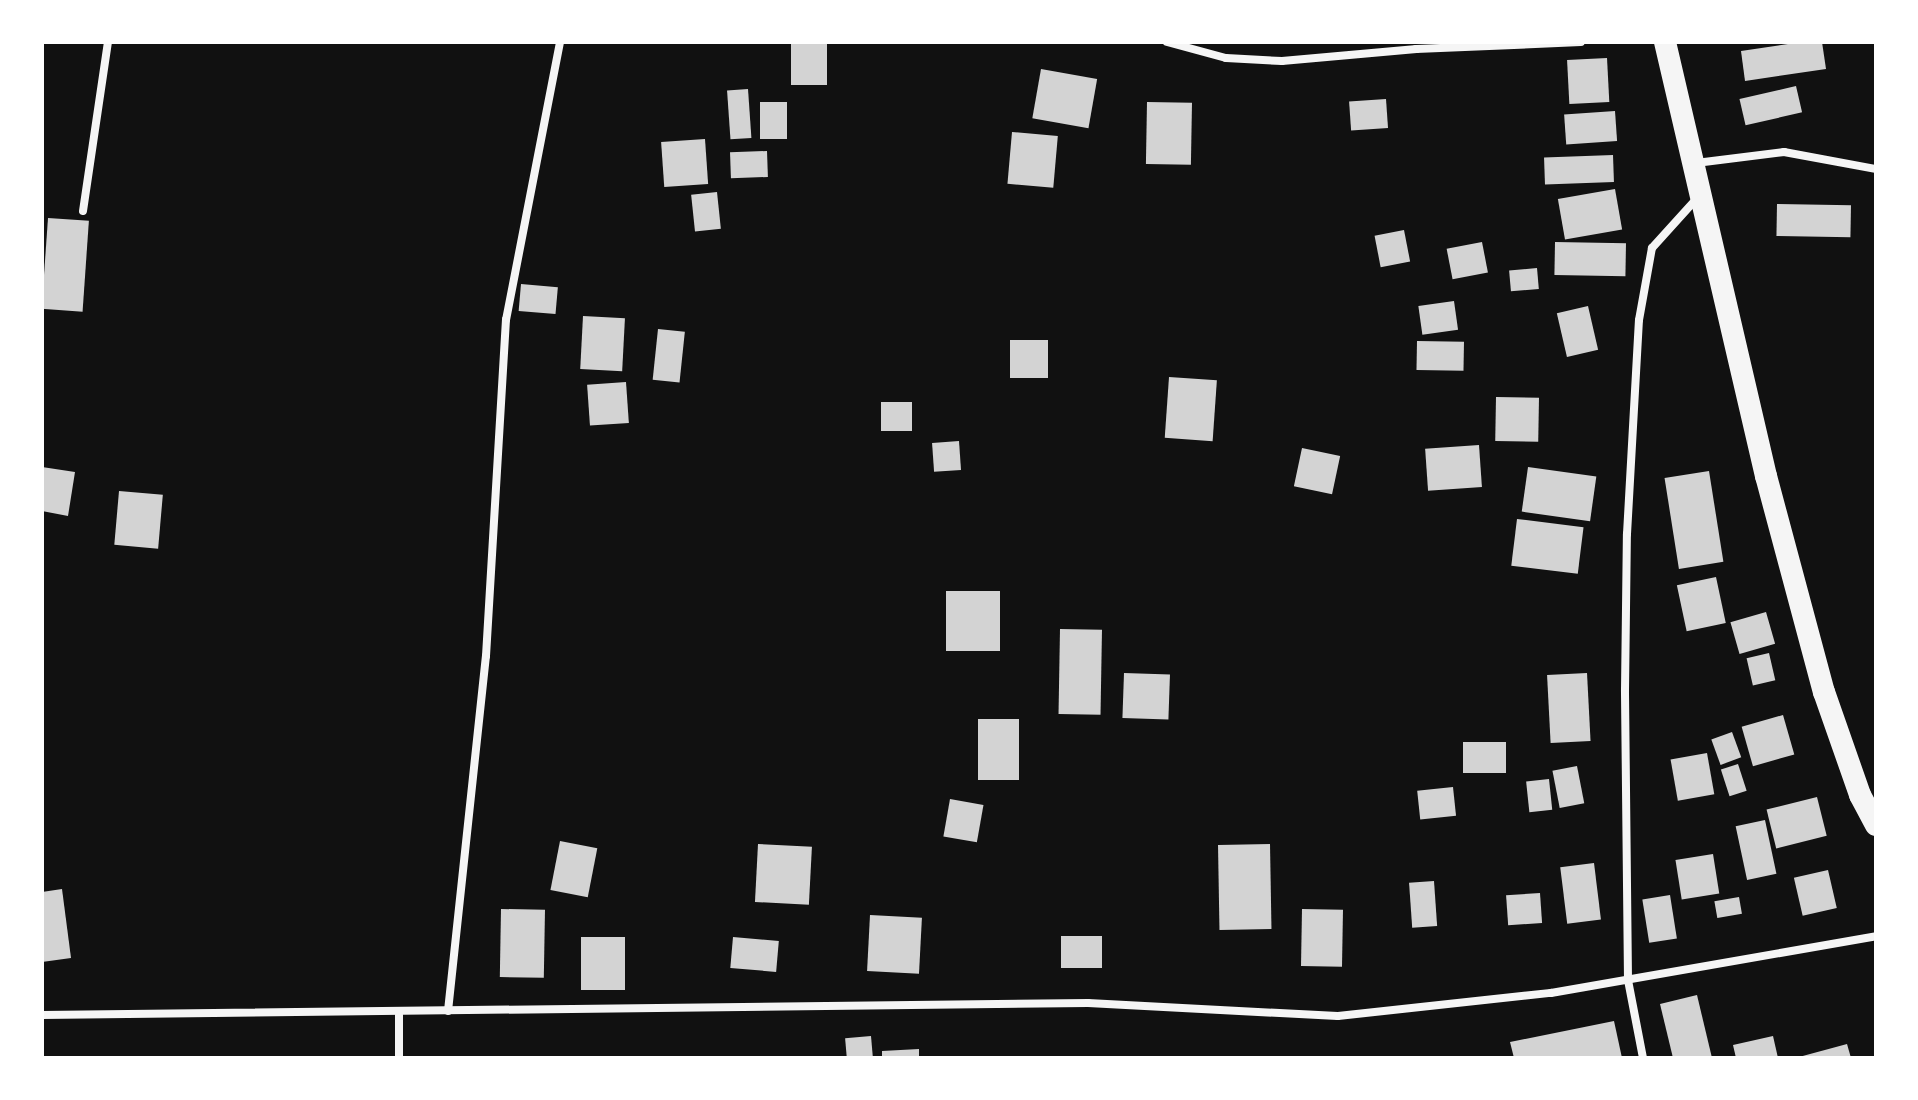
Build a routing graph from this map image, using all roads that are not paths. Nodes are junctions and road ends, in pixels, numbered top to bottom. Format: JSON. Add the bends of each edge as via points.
{"nodes":[{"id":1,"x":108,"y":42,"type":"edge"},
{"id":2,"x":560,"y":42,"type":"edge"},
{"id":3,"x":1167,"y":42,"type":"edge"},
{"id":4,"x":1581,"y":42,"type":"edge"},
{"id":5,"x":1665,"y":42,"type":"edge"},
{"id":6,"x":1695,"y":163,"type":"junction"},
{"id":7,"x":1876,"y":169,"type":"edge"},
{"id":8,"x":1701,"y":193,"type":"junction"},
{"id":9,"x":83,"y":211,"type":"dead end"},
{"id":10,"x":1876,"y":825,"type":"edge"},
{"id":11,"x":1876,"y":936,"type":"edge"},
{"id":12,"x":1628,"y":980,"type":"junction"},
{"id":13,"x":448,"y":1011,"type":"junction"},
{"id":14,"x":42,"y":1015,"type":"edge"},
{"id":15,"x":399,"y":1015,"type":"junction"},
{"id":16,"x":399,"y":1058,"type":"edge"},
{"id":17,"x":1643,"y":1058,"type":"edge"}],
"edges":[{"from":1,"to":9,"type":"street"},
{"from":2,"to":13,"type":"street","via":[[506,320],[486,656]]},
{"from":3,"to":4,"type":"street","via":[[1226,58],[1282,61]]},
{"from":5,"to":6,"type":"highway"},
{"from":6,"to":7,"type":"street","via":[[1784,152]]},
{"from":6,"to":8,"type":"highway"},
{"from":8,"to":10,"type":"highway","via":[[1766,476],[1824,692]]},
{"from":8,"to":12,"type":"street","via":[[1652,248],[1639,320],[1625,613]]},
{"from":11,"to":12,"type":"street"},
{"from":12,"to":13,"type":"street","via":[[1338,1016],[1088,1003]]},
{"from":12,"to":17,"type":"street"},
{"from":13,"to":15,"type":"street"},
{"from":14,"to":15,"type":"street"},
{"from":15,"to":16,"type":"street"}]}
